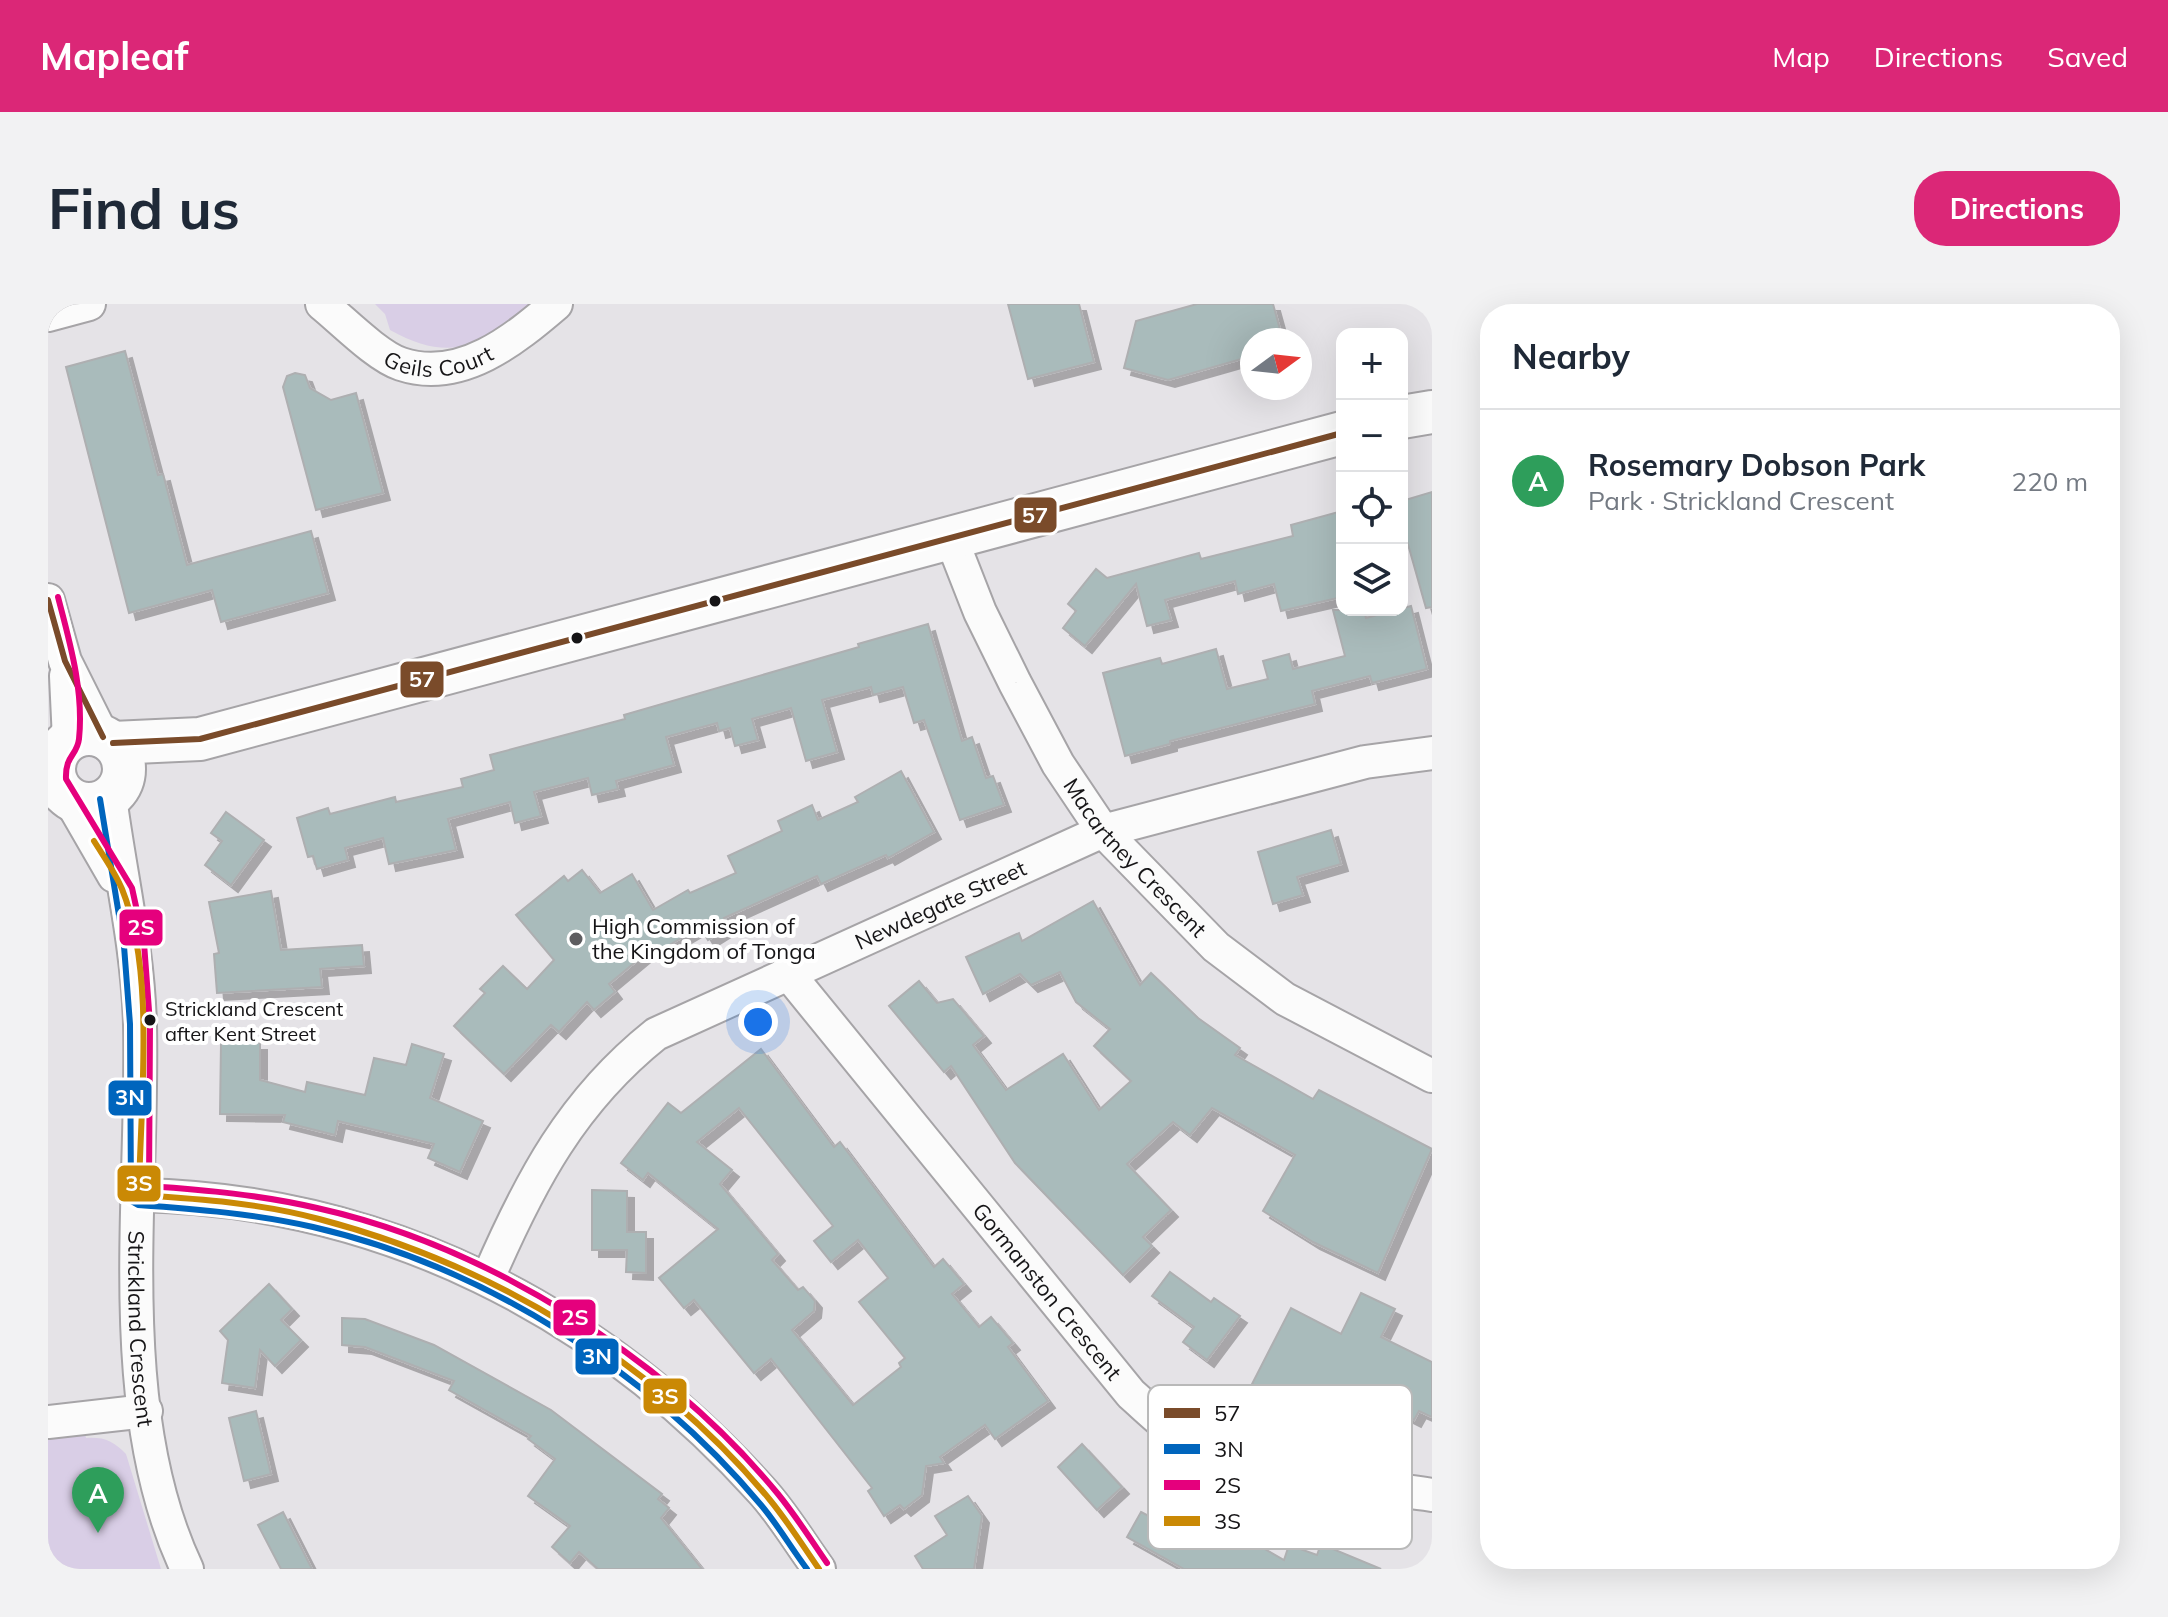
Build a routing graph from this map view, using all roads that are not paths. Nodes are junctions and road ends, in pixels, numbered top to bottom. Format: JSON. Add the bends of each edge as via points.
{"nodes":[{"id":1,"x":89,"y":304,"type":"edge"},
{"id":2,"x":322,"y":304,"type":"edge"},
{"id":3,"x":556,"y":304,"type":"edge"},
{"id":4,"x":48,"y":315,"type":"edge"},
{"id":5,"x":1336,"y":435,"type":"edge"},
{"id":6,"x":951,"y":538,"type":"junction"},
{"id":7,"x":48,"y":600,"type":"edge"},
{"id":8,"x":1432,"y":753,"type":"edge"},
{"id":9,"x":80,"y":769,"type":"edge"},
{"id":10,"x":1103,"y":831,"type":"junction"},
{"id":11,"x":787,"y":972,"type":"junction"},
{"id":12,"x":1432,"y":1076,"type":"edge"},
{"id":13,"x":139,"y":1195,"type":"junction"},
{"id":14,"x":488,"y":1278,"type":"junction"},
{"id":15,"x":1148,"y":1408,"type":"edge"},
{"id":16,"x":146,"y":1411,"type":"junction"},
{"id":17,"x":48,"y":1422,"type":"edge"},
{"id":18,"x":1412,"y":1493,"type":"edge"},
{"id":19,"x":1432,"y":1495,"type":"edge"},
{"id":20,"x":187,"y":1569,"type":"edge"},
{"id":21,"x":819,"y":1569,"type":"edge"}],
"edges":[{"from":1,"to":4,"type":"street"},
{"from":2,"to":3,"type":"street","name":"Geils Court","via":[[401,364],[442,368],[510,343]]},
{"from":5,"to":6,"type":"main road"},
{"from":6,"to":9,"type":"main road"},
{"from":6,"to":10,"type":"street","name":"Macartney Crescent","via":[[1015,683],[1058,764]]},
{"from":7,"to":9,"type":"street","name":"Strickland Crescent","via":[[65,661]]},
{"from":8,"to":10,"type":"street","name":"Newdegate Street","via":[[1365,762]]},
{"from":9,"to":13,"type":"street","name":"Strickland Crescent","via":[[123,892],[134,945],[140,1024]]},
{"from":10,"to":11,"type":"street","name":"Newdegate Street"},
{"from":10,"to":12,"type":"street","name":"Macartney Crescent","via":[[1216,947],[1274,990]]},
{"from":11,"to":14,"type":"street","name":"Newdegate Street","via":[[656,1034],[615,1067],[535,1177]]},
{"from":11,"to":15,"type":"street","name":"Gormanston Crescent"},
{"from":13,"to":14,"type":"street","via":[[248,1206],[346,1225]]},
{"from":13,"to":16,"type":"street","name":"Strickland Crescent","via":[[138,1309]]},
{"from":14,"to":21,"type":"street","via":[[625,1362],[694,1421],[764,1493]]},
{"from":16,"to":17,"type":"street"},
{"from":16,"to":20,"type":"street","name":"Strickland Crescent","via":[[156,1478]]},
{"from":18,"to":19,"type":"street","name":"Gormanston Crescent"}]}
